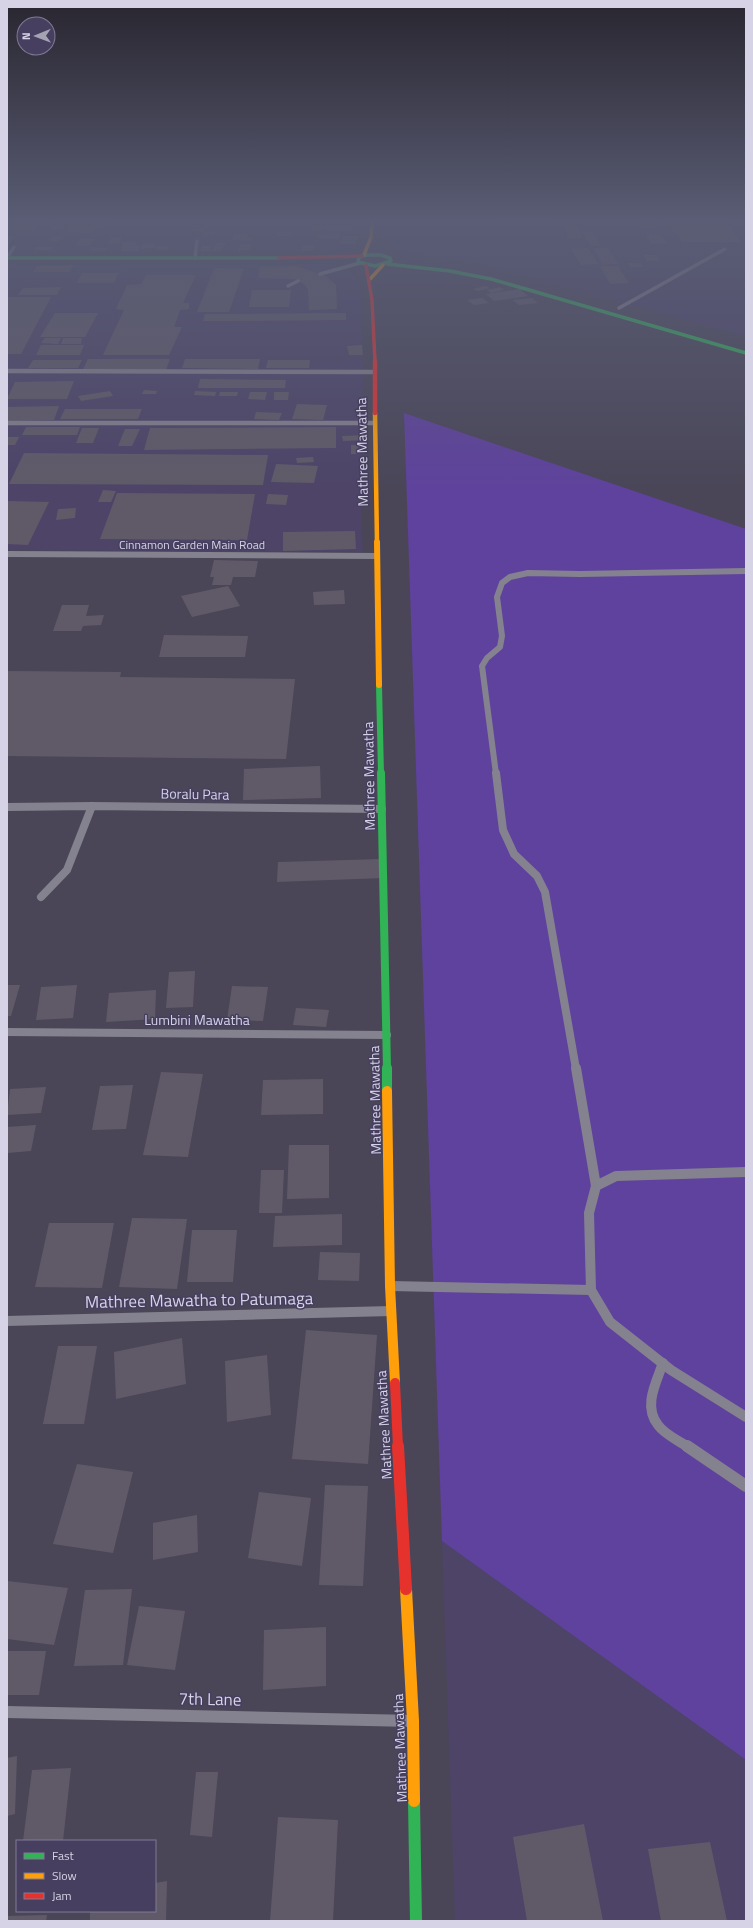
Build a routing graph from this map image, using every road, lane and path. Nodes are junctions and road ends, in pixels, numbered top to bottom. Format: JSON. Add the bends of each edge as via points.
{"nodes":[{"id":1,"x":371,"y":310,"type":"edge"},
{"id":2,"x":599,"y":310,"type":"edge"},
{"id":3,"x":626,"y":310,"type":"edge"},
{"id":4,"x":732,"y":340,"type":"dead end"},
{"id":5,"x":746,"y":352,"type":"edge"},
{"id":6,"x":7,"y":371,"type":"edge"},
{"id":7,"x":374,"y":372,"type":"junction"},
{"id":8,"x":7,"y":423,"type":"edge"},
{"id":9,"x":375,"y":423,"type":"junction"},
{"id":10,"x":7,"y":554,"type":"edge"},
{"id":11,"x":377,"y":556,"type":"junction"},
{"id":12,"x":746,"y":571,"type":"edge"},
{"id":13,"x":92,"y":806,"type":"junction"},
{"id":14,"x":7,"y":807,"type":"edge"},
{"id":15,"x":382,"y":809,"type":"junction"},
{"id":16,"x":41,"y":897,"type":"dead end"},
{"id":17,"x":7,"y":1032,"type":"edge"},
{"id":18,"x":386,"y":1035,"type":"junction"},
{"id":19,"x":746,"y":1172,"type":"edge"},
{"id":20,"x":596,"y":1186,"type":"junction"},
{"id":21,"x":390,"y":1286,"type":"junction"},
{"id":22,"x":591,"y":1290,"type":"junction"},
{"id":23,"x":392,"y":1311,"type":"junction"},
{"id":24,"x":7,"y":1321,"type":"edge"},
{"id":25,"x":663,"y":1363,"type":"junction"},
{"id":26,"x":746,"y":1417,"type":"edge"},
{"id":27,"x":746,"y":1486,"type":"edge"},
{"id":28,"x":7,"y":1712,"type":"edge"},
{"id":29,"x":413,"y":1721,"type":"junction"},
{"id":30,"x":416,"y":1921,"type":"edge"}],
"edges":[{"from":1,"to":7,"type":"main road","name":"Mathree Mawatha"},
{"from":2,"to":5,"type":"main road"},
{"from":3,"to":4,"type":"main road"},
{"from":6,"to":7,"type":"street"},
{"from":7,"to":9,"type":"main road","name":"Mathree Mawatha"},
{"from":8,"to":9,"type":"street"},
{"from":9,"to":11,"type":"main road","name":"Mathree Mawatha"},
{"from":10,"to":11,"type":"street","name":"Cinnamon Garden Main Road"},
{"from":11,"to":15,"type":"main road","name":"Mathree Mawatha"},
{"from":12,"to":20,"type":"street","via":[[528,573],[510,577],[502,583],[497,597],[502,636],[500,647],[482,666],[503,830],[514,854],[537,876],[545,892]]},
{"from":13,"to":14,"type":"street","name":"Boralu Para"},
{"from":13,"to":15,"type":"street","name":"Boralu Para"},
{"from":13,"to":16,"type":"street","via":[[68,870]]},
{"from":15,"to":18,"type":"main road","name":"Mathree Mawatha"},
{"from":17,"to":18,"type":"street","name":"Lumbini Mawatha"},
{"from":18,"to":21,"type":"main road","name":"Mathree Mawatha"},
{"from":19,"to":20,"type":"street","via":[[616,1176]]},
{"from":20,"to":22,"type":"street","via":[[589,1213]]},
{"from":21,"to":22,"type":"street"},
{"from":21,"to":23,"type":"main road","name":"Mathree Mawatha"},
{"from":22,"to":25,"type":"street","via":[[610,1322]]},
{"from":23,"to":24,"type":"street","name":"Mathree Mawatha to Patumaga"},
{"from":23,"to":29,"type":"main road","name":"Mathree Mawatha"},
{"from":25,"to":26,"type":"street"},
{"from":25,"to":27,"type":"street","via":[[651,1395],[651,1412],[658,1426]]},
{"from":28,"to":29,"type":"street","name":"7th Lane"},
{"from":29,"to":30,"type":"main road","name":"Mathree Mawatha"}]}
